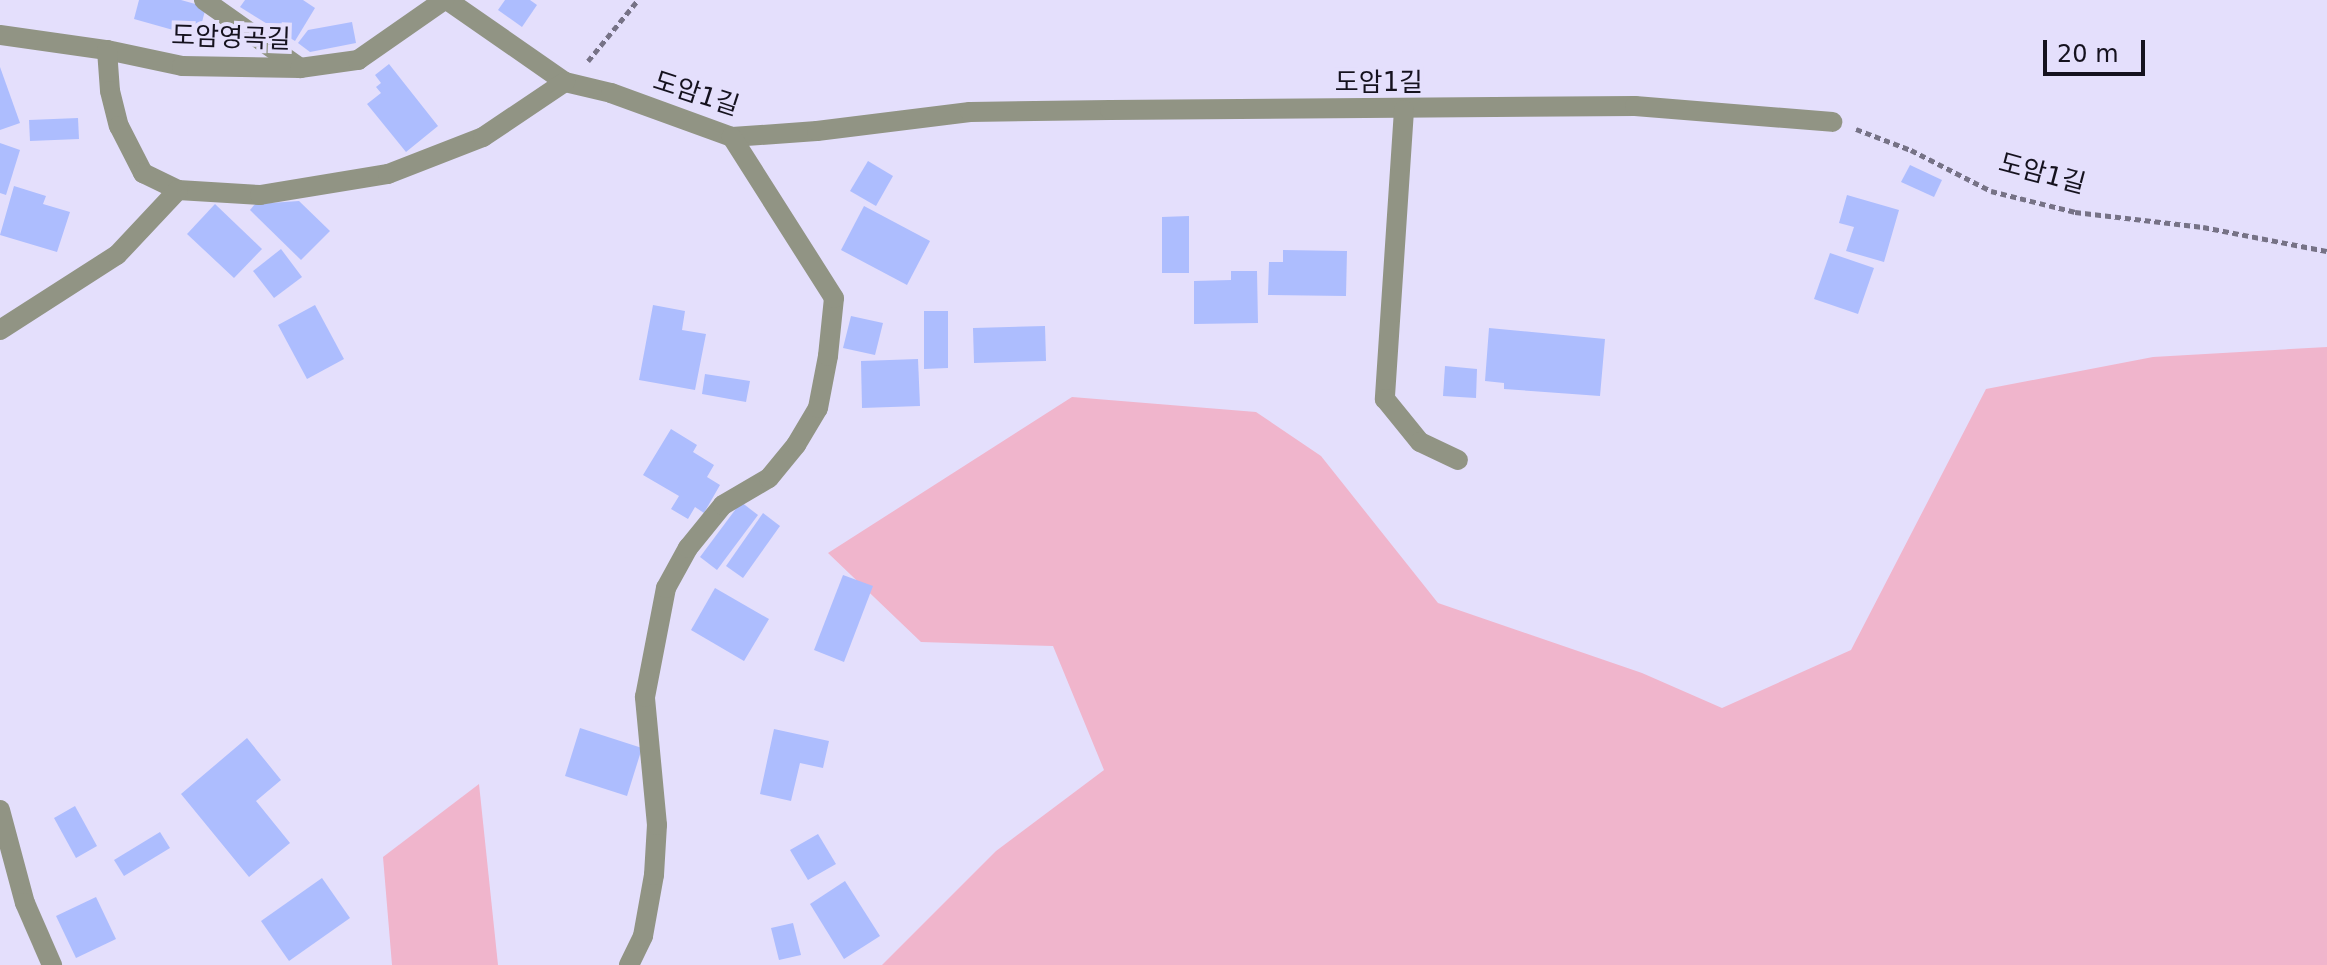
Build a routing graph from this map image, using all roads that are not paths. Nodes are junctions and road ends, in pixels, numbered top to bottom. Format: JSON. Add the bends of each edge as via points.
{"nodes":[{"id":1,"x":204,"y":0,"type":"edge"},
{"id":2,"x":445,"y":0,"type":"edge"},
{"id":3,"x":0,"y":35,"type":"edge"},
{"id":4,"x":107,"y":50,"type":"junction"},
{"id":5,"x":300,"y":68,"type":"junction"},
{"id":6,"x":565,"y":82,"type":"junction"},
{"id":7,"x":1404,"y":110,"type":"junction"},
{"id":8,"x":1832,"y":122,"type":"road end"},
{"id":9,"x":732,"y":137,"type":"junction"},
{"id":10,"x":178,"y":190,"type":"junction"},
{"id":11,"x":0,"y":330,"type":"edge"},
{"id":12,"x":1458,"y":460,"type":"dead end"},
{"id":13,"x":0,"y":810,"type":"edge"},
{"id":14,"x":52,"y":965,"type":"edge"},
{"id":15,"x":629,"y":965,"type":"edge"}],
"edges":[{"from":1,"to":5,"type":"street"},
{"from":2,"to":5,"type":"street","name":"도암영곡길","via":[[358,60]]},
{"from":2,"to":6,"type":"street","name":"도암1길"},
{"from":3,"to":4,"type":"street","name":"도암영곡길"},
{"from":4,"to":5,"type":"street","name":"도암영곡길","via":[[182,66]]},
{"from":4,"to":10,"type":"street","via":[[116,115],[143,173]]},
{"from":6,"to":9,"type":"street","name":"도암1길"},
{"from":6,"to":10,"type":"street","via":[[483,137],[388,174],[260,195]]},
{"from":7,"to":8,"type":"street","name":"도암1길","via":[[1635,106]]},
{"from":7,"to":9,"type":"street","name":"도암1길","via":[[970,112]]},
{"from":7,"to":12,"type":"street","via":[[1385,399],[1420,442]]},
{"from":9,"to":15,"type":"street","via":[[834,298],[828,356],[818,408],[796,445],[769,478],[723,505],[688,548],[666,588],[645,697],[657,825],[654,875],[643,936]]},
{"from":10,"to":11,"type":"street","via":[[117,255]]},
{"from":13,"to":14,"type":"street","via":[[25,903]]}]}
